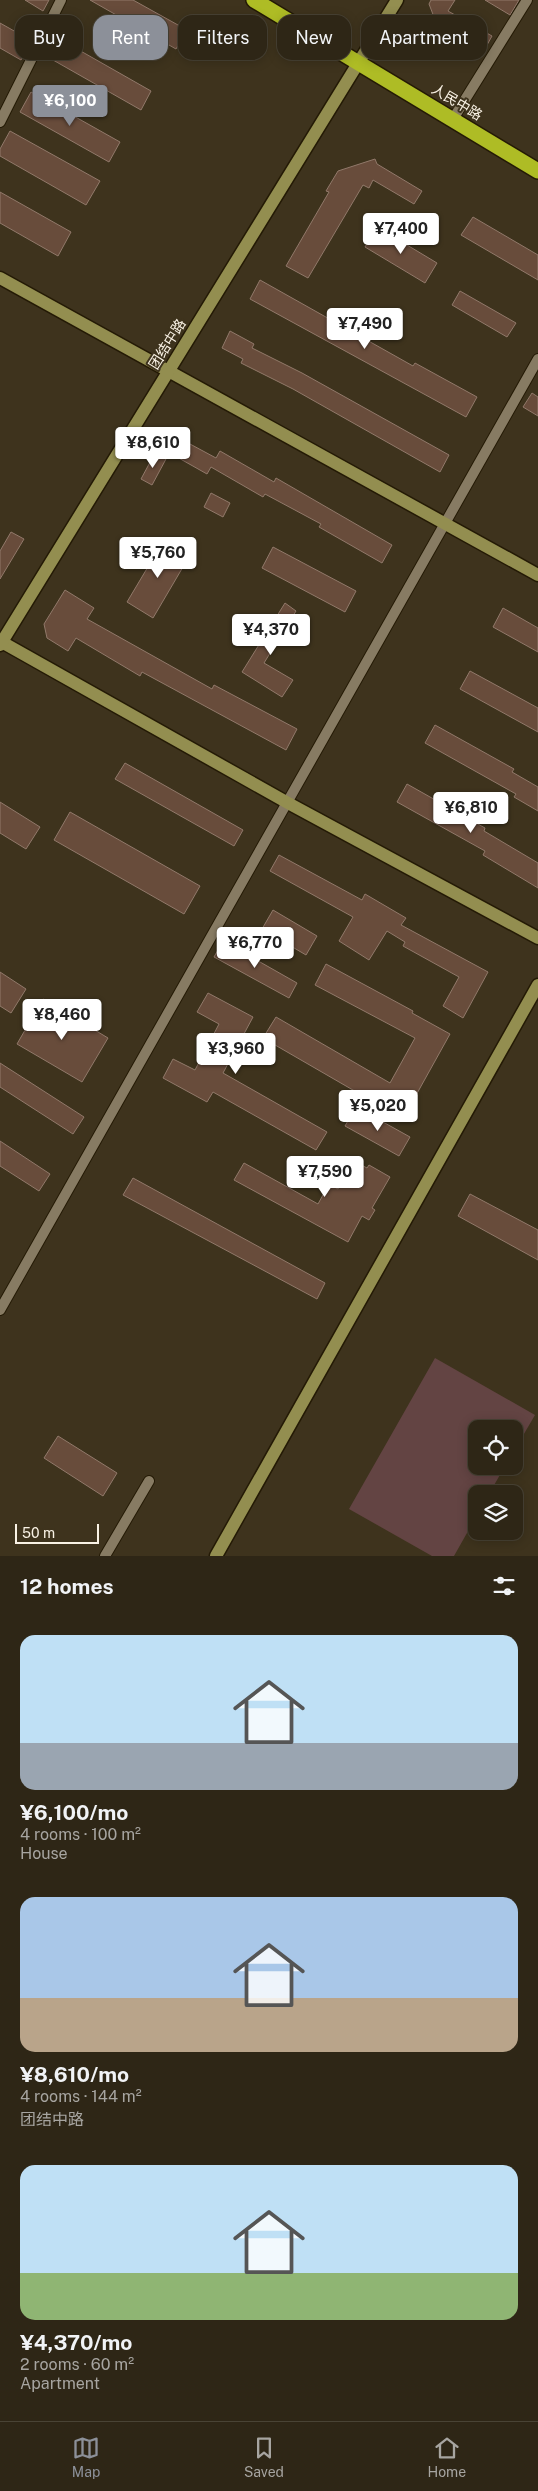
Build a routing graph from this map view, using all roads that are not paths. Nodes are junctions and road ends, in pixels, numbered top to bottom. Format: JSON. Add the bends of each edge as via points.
{"nodes":[{"id":1,"x":61,"y":0,"type":"edge"},
{"id":2,"x":254,"y":0,"type":"edge"},
{"id":3,"x":397,"y":0,"type":"edge"},
{"id":4,"x":527,"y":0,"type":"edge"},
{"id":5,"x":358,"y":62,"type":"junction"},
{"id":6,"x":453,"y":119,"type":"junction"},
{"id":7,"x":0,"y":122,"type":"edge"},
{"id":8,"x":538,"y":171,"type":"edge"},
{"id":9,"x":0,"y":278,"type":"edge"},
{"id":10,"x":538,"y":359,"type":"edge"},
{"id":11,"x":168,"y":372,"type":"junction"},
{"id":12,"x":445,"y":524,"type":"junction"},
{"id":13,"x":538,"y":575,"type":"edge"},
{"id":14,"x":1,"y":643,"type":"edge"},
{"id":15,"x":288,"y":803,"type":"junction"},
{"id":16,"x":538,"y":938,"type":"edge"},
{"id":17,"x":538,"y":985,"type":"edge"},
{"id":18,"x":0,"y":1310,"type":"edge"},
{"id":19,"x":149,"y":1481,"type":"dead end"},
{"id":20,"x":105,"y":1556,"type":"edge"},
{"id":21,"x":216,"y":1556,"type":"edge"}],
"edges":[{"from":1,"to":7,"type":"street"},
{"from":2,"to":5,"type":"highway","name":"人民中路"},
{"from":3,"to":5,"type":"street","name":"团结中路"},
{"from":4,"to":6,"type":"street"},
{"from":5,"to":6,"type":"highway","name":"人民中路"},
{"from":5,"to":11,"type":"street","name":"团结中路"},
{"from":6,"to":8,"type":"highway","name":"人民中路"},
{"from":9,"to":11,"type":"street"},
{"from":10,"to":12,"type":"street"},
{"from":11,"to":12,"type":"street"},
{"from":11,"to":14,"type":"street","name":"团结中路"},
{"from":12,"to":13,"type":"street"},
{"from":12,"to":15,"type":"street"},
{"from":14,"to":15,"type":"street"},
{"from":15,"to":16,"type":"street"},
{"from":15,"to":18,"type":"street"},
{"from":17,"to":21,"type":"street"},
{"from":19,"to":20,"type":"street"}]}
